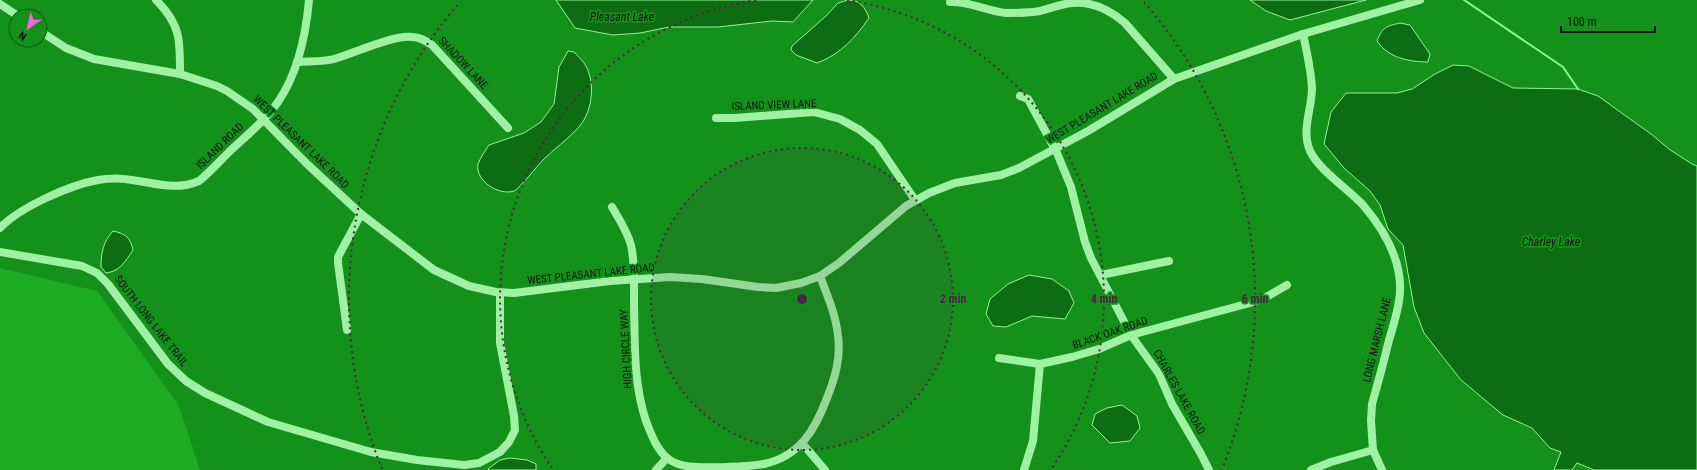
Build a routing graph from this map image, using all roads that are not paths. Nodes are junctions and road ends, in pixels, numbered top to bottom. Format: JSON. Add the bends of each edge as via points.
{"nodes":[{"id":1,"x":156,"y":0,"type":"edge"},
{"id":2,"x":309,"y":0,"type":"edge"},
{"id":3,"x":1420,"y":0,"type":"edge"},
{"id":4,"x":950,"y":2,"type":"dead end"},
{"id":5,"x":1303,"y":34,"type":"junction"},
{"id":6,"x":48,"y":36,"type":"edge"},
{"id":7,"x":297,"y":62,"type":"junction"},
{"id":8,"x":180,"y":74,"type":"junction"},
{"id":9,"x":1174,"y":79,"type":"junction"},
{"id":10,"x":1020,"y":96,"type":"dead end"},
{"id":11,"x":716,"y":118,"type":"dead end"},
{"id":12,"x":264,"y":120,"type":"junction"},
{"id":13,"x":508,"y":128,"type":"dead end"},
{"id":14,"x":1055,"y":149,"type":"junction"},
{"id":15,"x":915,"y":200,"type":"junction"},
{"id":16,"x":612,"y":207,"type":"dead end"},
{"id":17,"x":361,"y":214,"type":"junction"},
{"id":18,"x":0,"y":228,"type":"edge"},
{"id":19,"x":0,"y":252,"type":"edge"},
{"id":20,"x":1169,"y":261,"type":"dead end"},
{"id":21,"x":1101,"y":275,"type":"junction"},
{"id":22,"x":820,"y":276,"type":"junction"},
{"id":23,"x":634,"y":279,"type":"junction"},
{"id":24,"x":1288,"y":285,"type":"dead end"},
{"id":25,"x":500,"y":293,"type":"junction"},
{"id":26,"x":347,"y":330,"type":"dead end"},
{"id":27,"x":1131,"y":335,"type":"junction"},
{"id":28,"x":999,"y":358,"type":"dead end"},
{"id":29,"x":1040,"y":364,"type":"junction"},
{"id":30,"x":802,"y":443,"type":"junction"},
{"id":31,"x":1373,"y":450,"type":"junction"},
{"id":32,"x":667,"y":458,"type":"junction"},
{"id":33,"x":466,"y":467,"type":"edge"},
{"id":34,"x":656,"y":470,"type":"edge"},
{"id":35,"x":825,"y":470,"type":"edge"},
{"id":36,"x":1024,"y":470,"type":"edge"},
{"id":37,"x":1209,"y":470,"type":"edge"},
{"id":38,"x":1311,"y":470,"type":"edge"},
{"id":39,"x":1382,"y":470,"type":"edge"}],
"edges":[{"from":1,"to":8,"type":"street","via":[[176,26],[180,42]]},
{"from":2,"to":7,"type":"street","name":"ISLAND ROAD"},
{"from":3,"to":5,"type":"street","name":"WEST PLEASANT LAKE ROAD"},
{"from":4,"to":9,"type":"street","via":[[1018,13],[1074,2],[1096,6],[1116,15],[1125,23]]},
{"from":5,"to":9,"type":"street","name":"WEST PLEASANT LAKE ROAD"},
{"from":5,"to":31,"type":"street","name":"LONG MARSH LANE","via":[[1312,87],[1306,127],[1309,149],[1314,158],[1354,195],[1373,218],[1391,245],[1400,280],[1399,301],[1372,404]]},
{"from":6,"to":8,"type":"street","name":"WEST PLEASANT LAKE ROAD","via":[[66,48],[94,58]]},
{"from":7,"to":12,"type":"street","name":"ISLAND ROAD","via":[[286,88]]},
{"from":7,"to":13,"type":"street","name":"SHADOW LANE","via":[[332,60],[401,38],[420,38],[432,45]]},
{"from":8,"to":12,"type":"street","name":"WEST PLEASANT LAKE ROAD","via":[[217,86],[242,100]]},
{"from":9,"to":14,"type":"street","name":"WEST PLEASANT LAKE ROAD"},
{"from":10,"to":14,"type":"street","name":"CHARLES LAKE ROAD","via":[[1028,99]]},
{"from":11,"to":15,"type":"street","name":"ISLAND VIEW LANE","via":[[814,112],[840,119],[860,130],[876,144]]},
{"from":12,"to":17,"type":"street","name":"WEST PLEASANT LAKE ROAD"},
{"from":12,"to":18,"type":"street","name":"ISLAND ROAD","via":[[206,176],[190,185],[173,187],[132,180],[98,180],[39,201],[12,217]]},
{"from":14,"to":15,"type":"street","name":"WEST PLEASANT LAKE ROAD","via":[[1014,170],[987,178],[955,183]]},
{"from":14,"to":21,"type":"street","name":"CHARLES LAKE ROAD","via":[[1071,187],[1085,242]]},
{"from":15,"to":22,"type":"street","name":"WEST PLEASANT LAKE ROAD"},
{"from":16,"to":23,"type":"street","name":"HIGH CIRCLE WAY","via":[[631,244]]},
{"from":17,"to":25,"type":"street","name":"WEST PLEASANT LAKE ROAD","via":[[444,276],[469,286]]},
{"from":17,"to":26,"type":"street","via":[[338,257]]},
{"from":19,"to":33,"type":"street","name":"SOUTH LONG LAKE TRAIL","via":[[82,266],[97,273],[176,373],[197,389],[251,414],[291,429],[372,452]]},
{"from":20,"to":21,"type":"street"},
{"from":21,"to":27,"type":"street","name":"CHARLES LAKE ROAD"},
{"from":22,"to":23,"type":"street","name":"WEST PLEASANT LAKE ROAD","via":[[776,288],[692,278]]},
{"from":22,"to":30,"type":"street","name":"HIGH CIRCLE WAY","via":[[836,322],[839,351],[834,378],[819,417]]},
{"from":23,"to":25,"type":"street","name":"WEST PLEASANT LAKE ROAD"},
{"from":23,"to":32,"type":"street","name":"HIGH CIRCLE WAY","via":[[638,390],[655,443]]},
{"from":24,"to":27,"type":"street","name":"BLACK OAK ROAD","via":[[1260,300]]},
{"from":25,"to":33,"type":"street","name":"SOUTH LONG LAKE TRAIL","via":[[500,343],[515,430],[510,442],[500,452]]},
{"from":27,"to":29,"type":"street","name":"BLACK OAK ROAD","via":[[1084,354]]},
{"from":27,"to":37,"type":"street","name":"CHARLES LAKE ROAD","via":[[1159,374],[1172,404]]},
{"from":28,"to":29,"type":"street"},
{"from":29,"to":36,"type":"street","via":[[1033,442]]},
{"from":30,"to":32,"type":"street","name":"HIGH CIRCLE WAY","via":[[785,456],[756,466],[689,467],[678,465]]},
{"from":30,"to":35,"type":"street"},
{"from":31,"to":38,"type":"street"},
{"from":31,"to":39,"type":"street"},
{"from":32,"to":34,"type":"street"}]}
